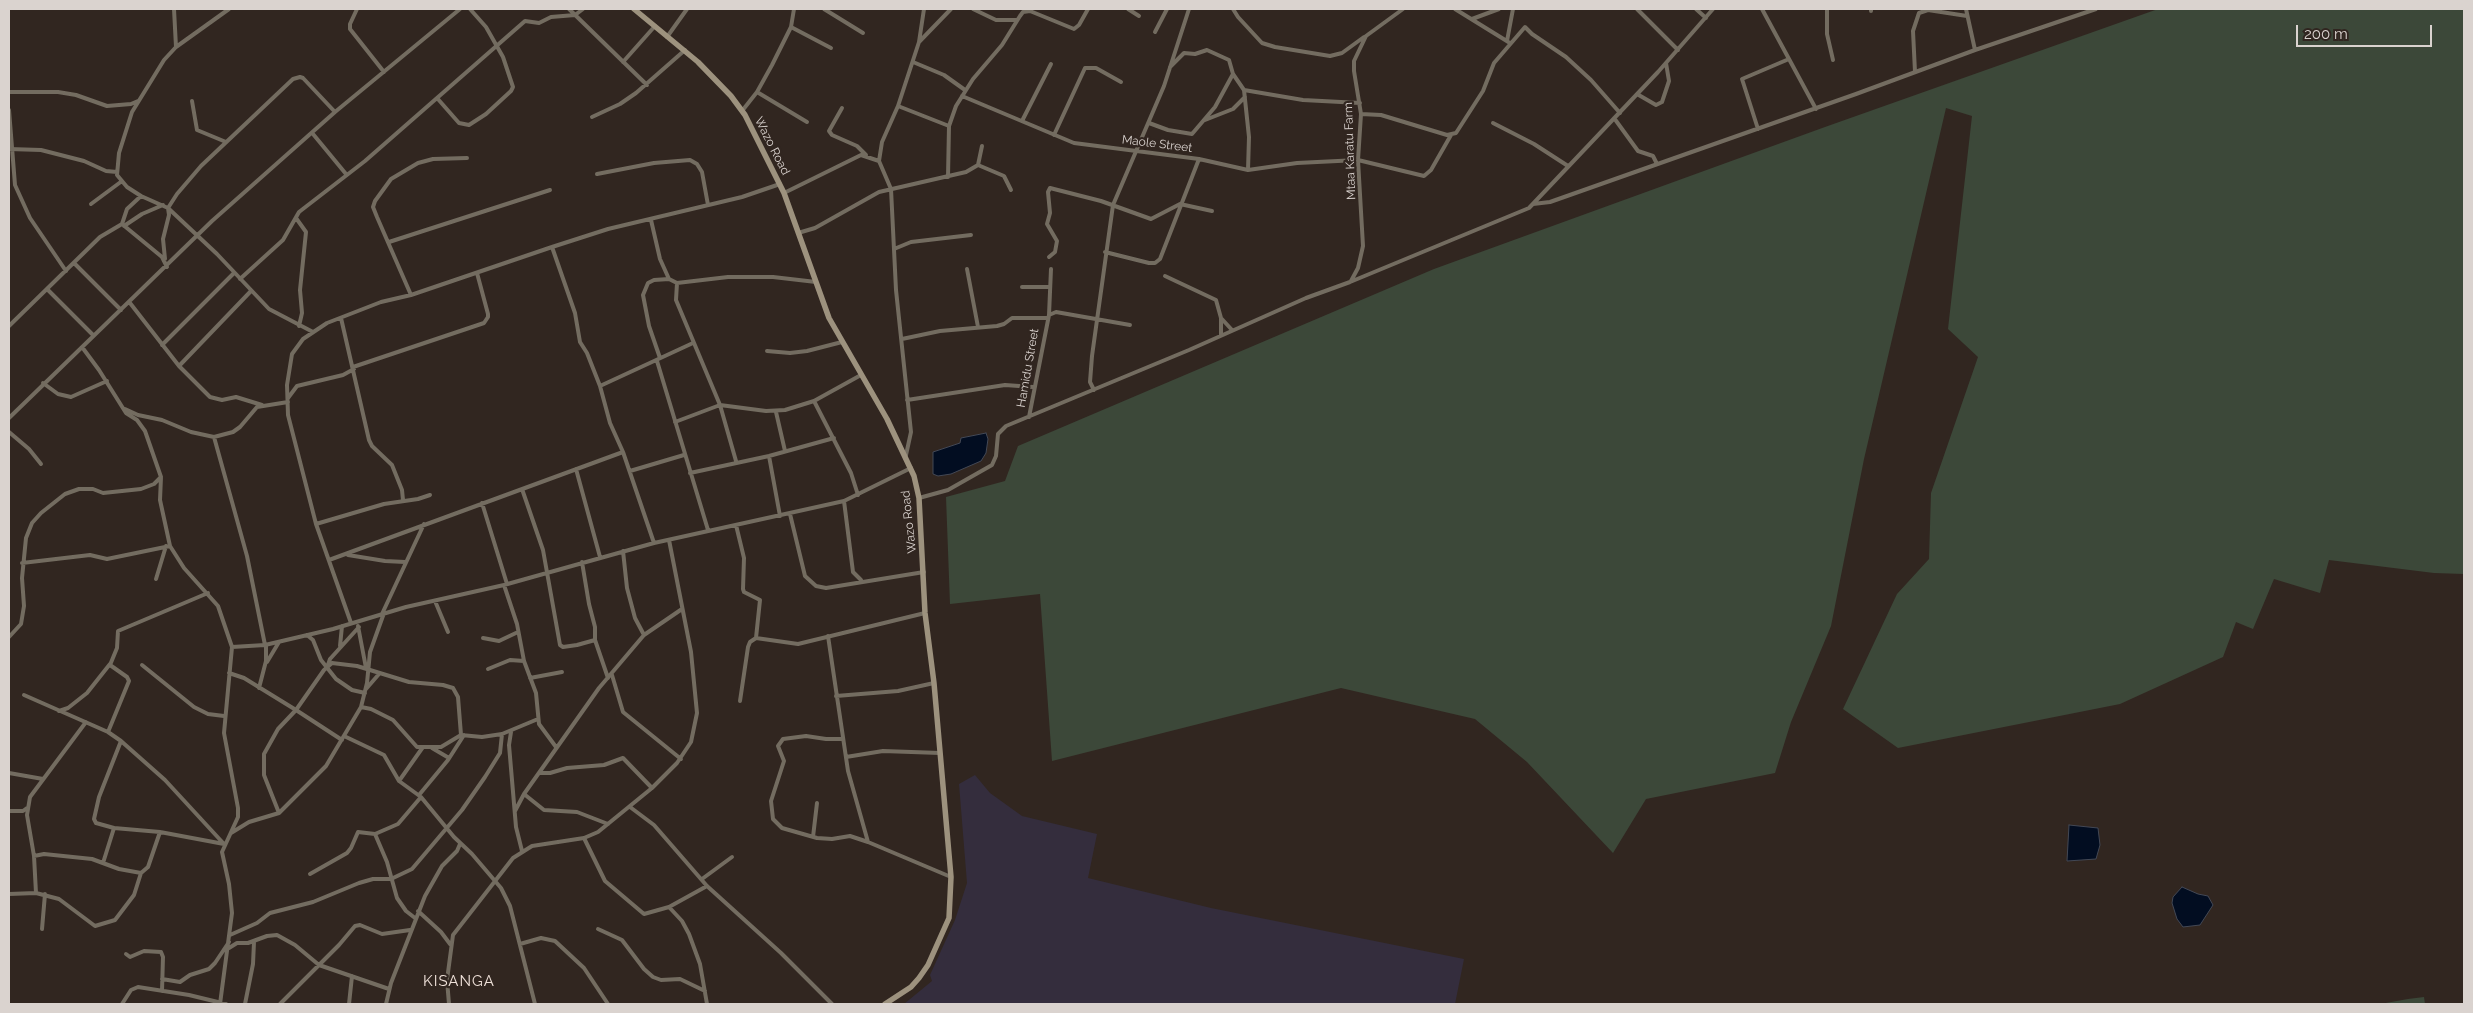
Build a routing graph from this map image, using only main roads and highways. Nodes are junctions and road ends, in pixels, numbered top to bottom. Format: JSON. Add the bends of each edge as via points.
{"nodes":[{"id":1,"x":634,"y":9,"type":"edge"},
{"id":2,"x":885,"y":1004,"type":"edge"}],
"edges":[{"from":1,"to":2,"type":"main road","name":"Wazo Road","via":[[685,50],[742,111],[784,193],[829,318],[906,456],[919,498],[925,613],[951,877],[949,918],[928,965],[911,988]]}]}
